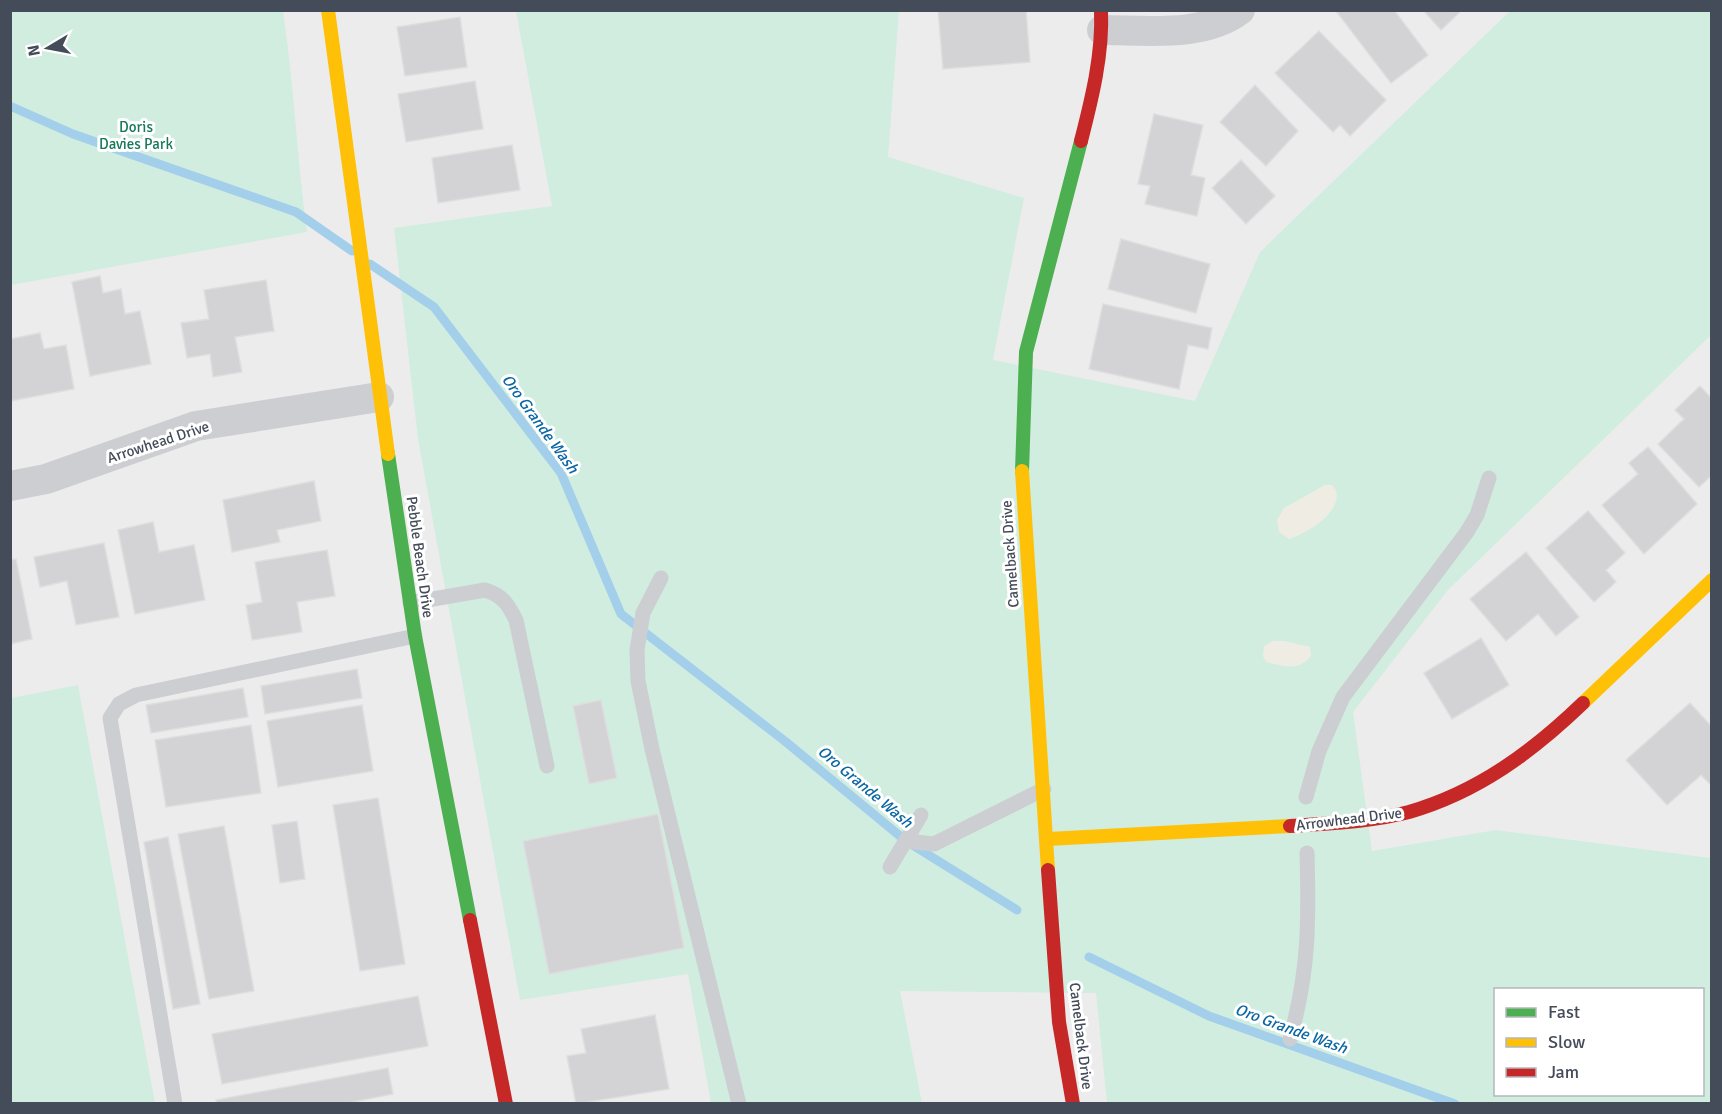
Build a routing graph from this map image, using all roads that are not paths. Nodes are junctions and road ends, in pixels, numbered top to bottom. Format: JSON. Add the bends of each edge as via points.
{"nodes":[{"id":1,"x":328,"y":10,"type":"edge"},
{"id":2,"x":1240,"y":10,"type":"edge"},
{"id":3,"x":1101,"y":20,"type":"edge"},
{"id":4,"x":379,"y":397,"type":"junction"},
{"id":5,"x":1489,"y":478,"type":"dead end"},
{"id":6,"x":10,"y":486,"type":"edge"},
{"id":7,"x":661,"y":578,"type":"dead end"},
{"id":8,"x":1712,"y":580,"type":"edge"},
{"id":9,"x":410,"y":603,"type":"junction"},
{"id":10,"x":415,"y":636,"type":"junction"},
{"id":11,"x":547,"y":766,"type":"dead end"},
{"id":12,"x":1044,"y":789,"type":"junction"},
{"id":13,"x":1306,"y":797,"type":"dead end"},
{"id":14,"x":921,"y":815,"type":"dead end"},
{"id":15,"x":1048,"y":839,"type":"junction"},
{"id":16,"x":906,"y":841,"type":"junction"},
{"id":17,"x":1306,"y":853,"type":"dead end"},
{"id":18,"x":890,"y":867,"type":"dead end"},
{"id":19,"x":1290,"y":1039,"type":"dead end"},
{"id":20,"x":175,"y":1104,"type":"edge"},
{"id":21,"x":506,"y":1104,"type":"edge"},
{"id":22,"x":739,"y":1104,"type":"edge"},
{"id":23,"x":1073,"y":1104,"type":"edge"}],
"edges":[{"from":1,"to":4,"type":"street","name":"Pebble Beach Drive"},
{"from":2,"to":3,"type":"street","via":[[1230,18],[1186,30]]},
{"from":3,"to":12,"type":"street","name":"Camelback Drive","via":[[1092,98],[1026,352],[1021,440],[1024,533]]},
{"from":4,"to":6,"type":"street","name":"Arrowhead Drive","via":[[196,426],[46,479]]},
{"from":4,"to":9,"type":"street","name":"Pebble Beach Drive"},
{"from":5,"to":13,"type":"lane","via":[[1467,532],[1343,697],[1319,751]]},
{"from":7,"to":22,"type":"lane","via":[[643,614],[637,650],[638,681]]},
{"from":8,"to":15,"type":"street","name":"Arrowhead Drive","via":[[1547,738],[1501,772],[1451,797],[1408,812],[1361,820]]},
{"from":9,"to":10,"type":"street","name":"Pebble Beach Drive"},
{"from":9,"to":11,"type":"lane","via":[[485,591],[508,604],[516,620]]},
{"from":10,"to":20,"type":"lane","via":[[136,695],[119,704],[110,718]]},
{"from":10,"to":21,"type":"street","name":"Pebble Beach Drive"},
{"from":12,"to":15,"type":"street","name":"Camelback Drive"},
{"from":12,"to":16,"type":"lane","via":[[934,844]]},
{"from":14,"to":16,"type":"lane"},
{"from":15,"to":23,"type":"street","name":"Camelback Drive","via":[[1059,1022]]},
{"from":16,"to":18,"type":"lane"},
{"from":17,"to":19,"type":"lane","via":[[1307,948],[1302,994]]}]}
